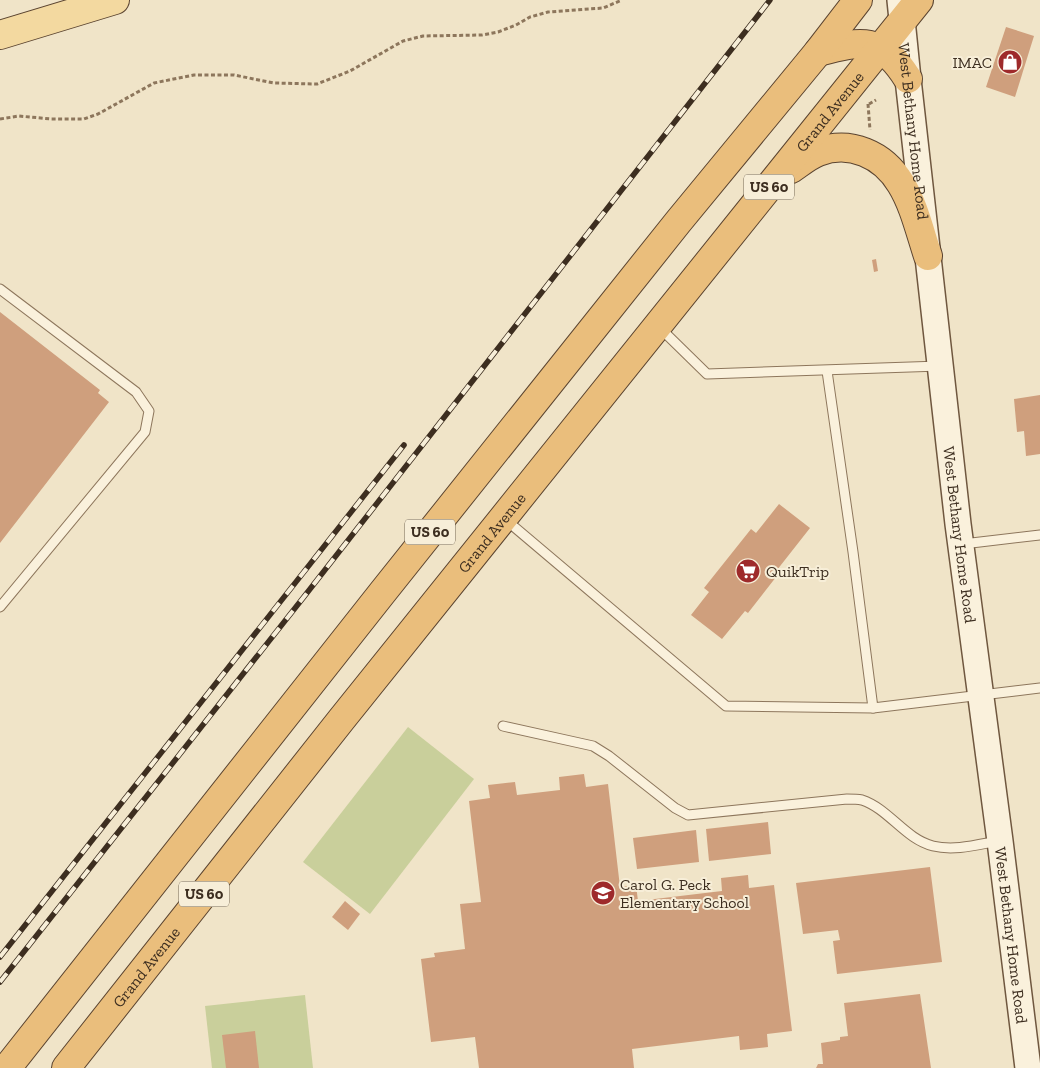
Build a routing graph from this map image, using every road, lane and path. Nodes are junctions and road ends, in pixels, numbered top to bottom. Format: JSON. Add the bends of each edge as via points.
{"nodes":[{"id":1,"x":115,"y":0,"type":"edge"},
{"id":2,"x":622,"y":0,"type":"edge"},
{"id":3,"x":858,"y":0,"type":"edge"},
{"id":4,"x":919,"y":0,"type":"edge"},
{"id":5,"x":902,"y":11,"type":"edge"},
{"id":6,"x":0,"y":35,"type":"edge"},
{"id":7,"x":880,"y":48,"type":"junction"},
{"id":8,"x":818,"y":52,"type":"junction"},
{"id":9,"x":908,"y":79,"type":"junction"},
{"id":10,"x":868,"y":98,"type":"dead end"},
{"id":11,"x":876,"y":100,"type":"dead end"},
{"id":12,"x":868,"y":105,"type":"junction"},
{"id":13,"x":0,"y":118,"type":"edge"},
{"id":14,"x":871,"y":132,"type":"dead end"},
{"id":15,"x":772,"y":183,"type":"junction"},
{"id":16,"x":928,"y":256,"type":"junction"},
{"id":17,"x":0,"y":289,"type":"edge"},
{"id":18,"x":658,"y":326,"type":"junction"},
{"id":19,"x":940,"y":366,"type":"junction"},
{"id":20,"x":827,"y":371,"type":"junction"},
{"id":21,"x":503,"y":518,"type":"junction"},
{"id":22,"x":1040,"y":535,"type":"edge"},
{"id":23,"x":961,"y":544,"type":"junction"},
{"id":24,"x":0,"y":607,"type":"edge"},
{"id":25,"x":1040,"y":688,"type":"edge"},
{"id":26,"x":981,"y":695,"type":"junction"},
{"id":27,"x":873,"y":708,"type":"junction"},
{"id":28,"x":503,"y":726,"type":"dead end"},
{"id":29,"x":1000,"y":841,"type":"junction"},
{"id":30,"x":7,"y":1068,"type":"edge"},
{"id":31,"x":66,"y":1068,"type":"edge"},
{"id":32,"x":1028,"y":1068,"type":"edge"}],
"edges":[{"from":1,"to":6,"type":"main road"},
{"from":2,"to":13,"type":"path","via":[[603,8],[548,12],[482,35],[423,36],[403,41],[350,71],[317,84],[194,74],[154,84],[84,119]]},
{"from":3,"to":8,"type":"highway","number":"US 60"},
{"from":4,"to":5,"type":"highway","name":"Grand Avenue","number":"US 60"},
{"from":5,"to":7,"type":"highway","name":"Grand Avenue","number":"US 60"},
{"from":5,"to":9,"type":"main road","name":"West Bethany Home Road"},
{"from":7,"to":8,"type":"highway","via":[[867,43]]},
{"from":7,"to":9,"type":"highway","via":[[896,61]]},
{"from":7,"to":15,"type":"highway","name":"Grand Avenue","number":"US 60"},
{"from":8,"to":30,"type":"highway","number":"US 60","via":[[406,562]]},
{"from":9,"to":16,"type":"main road","name":"West Bethany Home Road"},
{"from":10,"to":12,"type":"path"},
{"from":11,"to":12,"type":"path"},
{"from":12,"to":14,"type":"path"},
{"from":15,"to":16,"type":"highway","via":[[805,159],[831,148],[868,152],[894,173],[902,185]]},
{"from":15,"to":18,"type":"highway","name":"Grand Avenue","number":"US 60"},
{"from":16,"to":19,"type":"main road","name":"West Bethany Home Road"},
{"from":17,"to":24,"type":"lane","via":[[136,392],[149,411],[145,432]]},
{"from":18,"to":20,"type":"lane","via":[[707,374]]},
{"from":18,"to":21,"type":"highway","name":"Grand Avenue","number":"US 60"},
{"from":19,"to":20,"type":"lane"},
{"from":19,"to":23,"type":"main road","name":"West Bethany Home Road"},
{"from":20,"to":27,"type":"lane"},
{"from":21,"to":27,"type":"lane","via":[[726,706]]},
{"from":21,"to":31,"type":"highway","name":"Grand Avenue","number":"US 60"},
{"from":22,"to":23,"type":"lane"},
{"from":23,"to":26,"type":"main road","name":"West Bethany Home Road"},
{"from":25,"to":26,"type":"lane"},
{"from":26,"to":27,"type":"lane"},
{"from":26,"to":29,"type":"main road","name":"West Bethany Home Road"},
{"from":28,"to":29,"type":"lane","via":[[593,746],[688,815],[862,800],[931,846],[951,849]]},
{"from":29,"to":32,"type":"main road","name":"West Bethany Home Road"}]}
